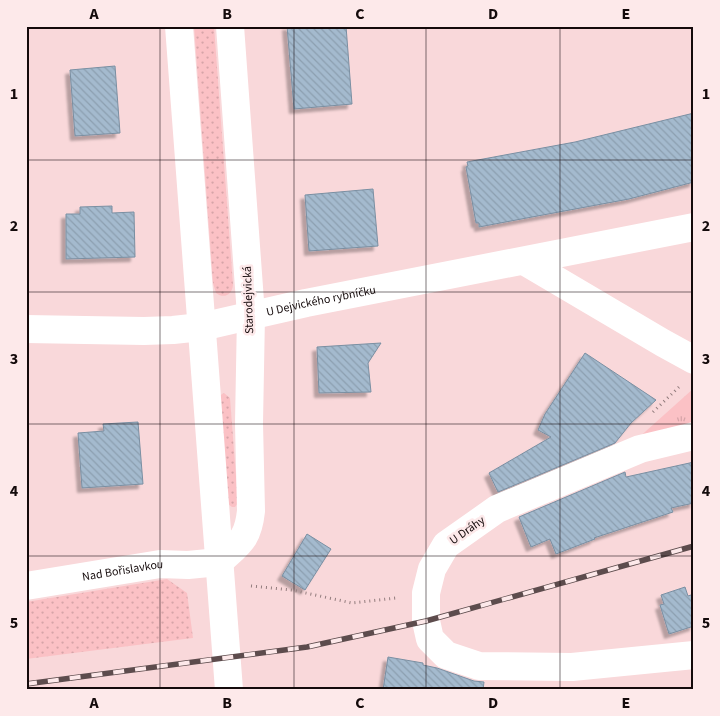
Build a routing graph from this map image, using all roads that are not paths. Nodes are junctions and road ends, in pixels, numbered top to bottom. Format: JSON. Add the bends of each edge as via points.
{"nodes":[{"id":1,"x":179,"y":26,"type":"edge"},
{"id":2,"x":230,"y":26,"type":"edge"},
{"id":3,"x":694,"y":227,"type":"edge"},
{"id":4,"x":524,"y":260,"type":"junction"},
{"id":5,"x":251,"y":315,"type":"junction"},
{"id":6,"x":201,"y":327,"type":"junction"},
{"id":7,"x":26,"y":330,"type":"edge"},
{"id":8,"x":694,"y":360,"type":"edge"},
{"id":9,"x":694,"y":436,"type":"edge"},
{"id":10,"x":219,"y":562,"type":"junction"},
{"id":11,"x":26,"y":586,"type":"edge"},
{"id":12,"x":694,"y":654,"type":"edge"},
{"id":13,"x":229,"y":690,"type":"edge"}],
"edges":[{"from":1,"to":6,"type":"street"},
{"from":2,"to":5,"type":"street","name":"Starodejvická"},
{"from":3,"to":4,"type":"street","name":"U Dejvického rybníčku"},
{"from":4,"to":5,"type":"street","name":"U Dejvického rybníčku"},
{"from":4,"to":8,"type":"street"},
{"from":5,"to":6,"type":"street","name":"U Dejvického rybníčku"},
{"from":5,"to":10,"type":"street","name":"Starodejvická","via":[[248,423],[251,512],[244,538]]},
{"from":6,"to":7,"type":"street","name":"U Dejvického rybníčku","via":[[153,331]]},
{"from":6,"to":10,"type":"street"},
{"from":9,"to":12,"type":"street","name":"U Dráhy","via":[[640,449],[497,509],[446,545],[432,569],[426,594],[430,639],[446,655],[479,666],[572,667]]},
{"from":10,"to":11,"type":"street","name":"Nad Bořislavkou","via":[[160,564]]},
{"from":10,"to":13,"type":"street"}]}
